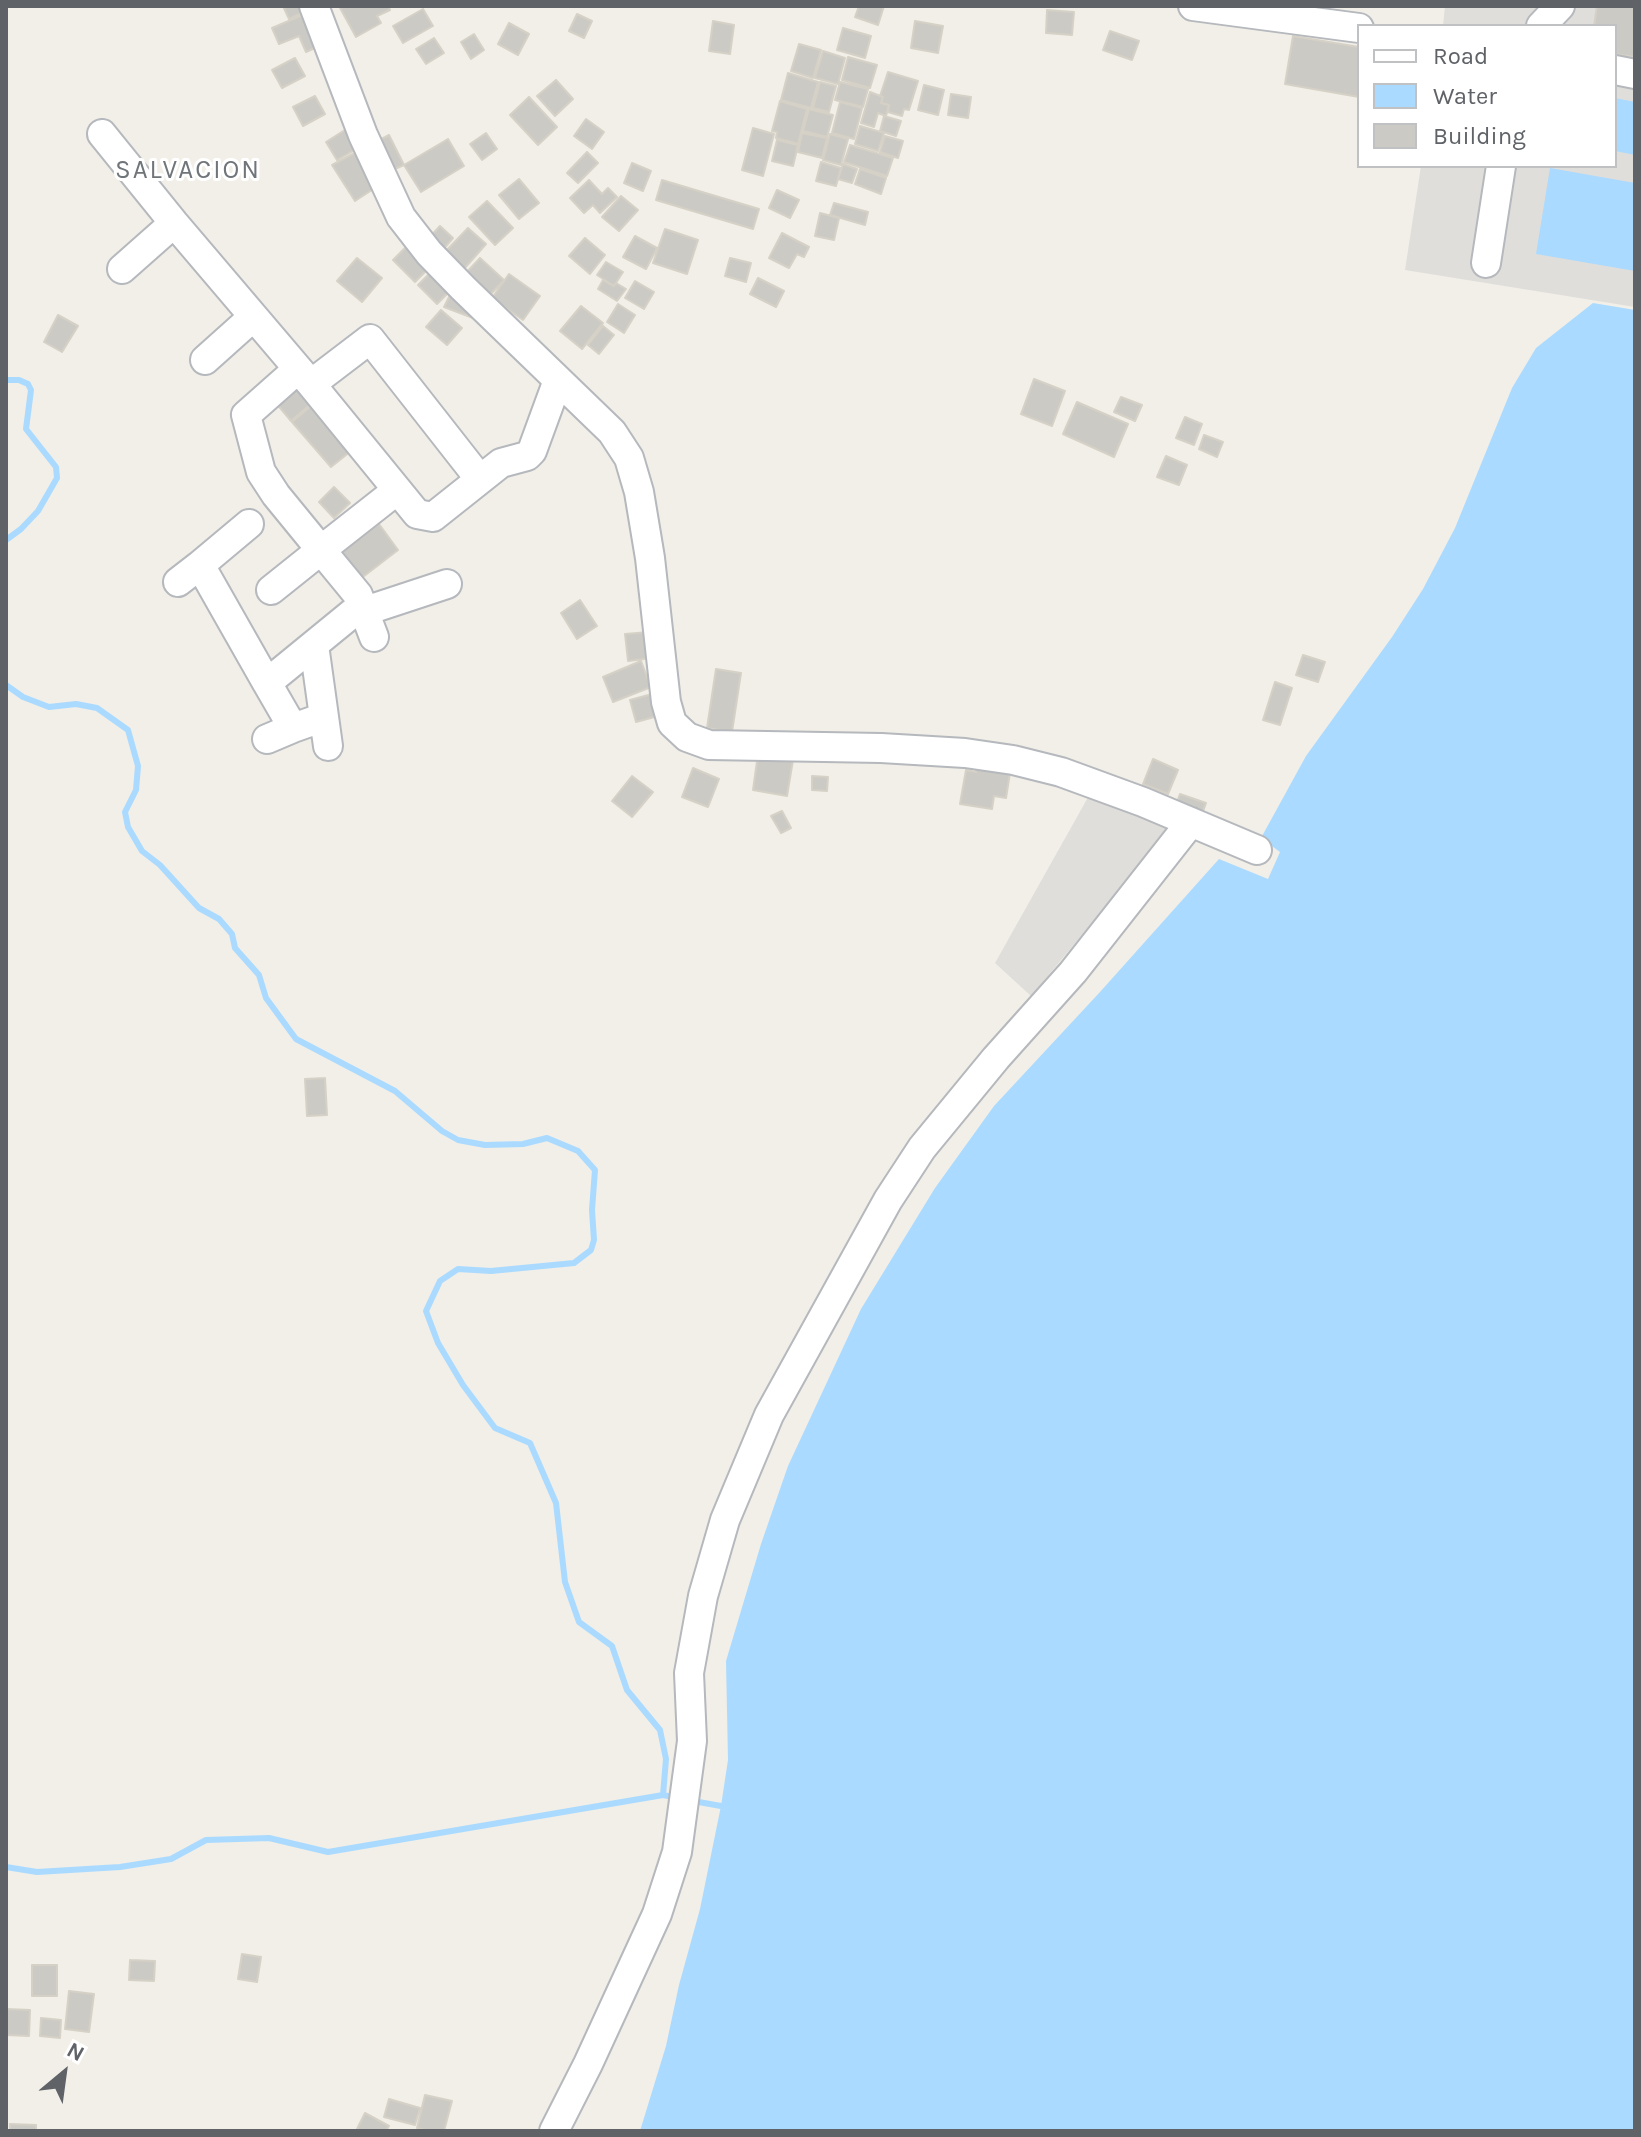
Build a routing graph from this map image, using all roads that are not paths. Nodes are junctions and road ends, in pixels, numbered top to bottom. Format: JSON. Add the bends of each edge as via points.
{"nodes":[{"id":1,"x":314,"y":6,"type":"edge"},
{"id":2,"x":1193,"y":6,"type":"edge"},
{"id":3,"x":1560,"y":6,"type":"edge"},
{"id":4,"x":1543,"y":24,"type":"edge"},
{"id":5,"x":1357,"y":28,"type":"edge"},
{"id":6,"x":102,"y":134,"type":"dead end"},
{"id":7,"x":1501,"y":168,"type":"edge"},
{"id":8,"x":174,"y":223,"type":"junction"},
{"id":9,"x":1486,"y":263,"type":"dead end"},
{"id":10,"x":122,"y":269,"type":"dead end"},
{"id":11,"x":253,"y":317,"type":"junction"},
{"id":12,"x":205,"y":360,"type":"dead end"},
{"id":13,"x":304,"y":376,"type":"junction"},
{"id":14,"x":558,"y":380,"type":"junction"},
{"id":15,"x":479,"y":478,"type":"junction"},
{"id":16,"x":396,"y":491,"type":"junction"},
{"id":17,"x":249,"y":524,"type":"dead end"},
{"id":18,"x":321,"y":550,"type":"junction"},
{"id":19,"x":200,"y":565,"type":"junction"},
{"id":20,"x":178,"y":582,"type":"dead end"},
{"id":21,"x":447,"y":584,"type":"dead end"},
{"id":22,"x":271,"y":590,"type":"dead end"},
{"id":23,"x":369,"y":624,"type":"junction"},
{"id":24,"x":314,"y":645,"type":"junction"},
{"id":25,"x":267,"y":683,"type":"junction"},
{"id":26,"x":324,"y":717,"type":"junction"},
{"id":27,"x":328,"y":746,"type":"dead end"},
{"id":28,"x":1191,"y":822,"type":"junction"},
{"id":29,"x":1257,"y":850,"type":"dead end"},
{"id":30,"x":554,"y":2131,"type":"edge"}],
"edges":[{"from":1,"to":14,"type":"street","via":[[401,217],[429,253]]},
{"from":2,"to":5,"type":"street"},
{"from":3,"to":4,"type":"street"},
{"from":6,"to":8,"type":"street"},
{"from":7,"to":9,"type":"street"},
{"from":8,"to":10,"type":"street"},
{"from":8,"to":11,"type":"street"},
{"from":11,"to":12,"type":"street"},
{"from":11,"to":13,"type":"street"},
{"from":13,"to":15,"type":"street","via":[[370,339]]},
{"from":13,"to":16,"type":"street"},
{"from":13,"to":18,"type":"street","via":[[246,415],[261,472]]},
{"from":14,"to":15,"type":"street","via":[[532,451]]},
{"from":14,"to":28,"type":"street","via":[[612,432],[629,458],[650,558],[666,702],[672,723],[687,737],[709,745],[881,748],[1013,760],[1061,772]]},
{"from":15,"to":16,"type":"street","via":[[433,517],[417,514]]},
{"from":16,"to":18,"type":"street"},
{"from":17,"to":19,"type":"street"},
{"from":18,"to":22,"type":"street"},
{"from":18,"to":23,"type":"street","via":[[358,595]]},
{"from":19,"to":20,"type":"street"},
{"from":19,"to":25,"type":"street"},
{"from":21,"to":23,"type":"street"},
{"from":23,"to":24,"type":"street","via":[[355,611]]},
{"from":24,"to":25,"type":"street"},
{"from":24,"to":26,"type":"street"},
{"from":25,"to":26,"type":"street","via":[[280,734]]},
{"from":26,"to":27,"type":"street"},
{"from":28,"to":29,"type":"street"},
{"from":28,"to":30,"type":"street","via":[[1073,972],[922,1148],[769,1415],[725,1520],[703,1596],[689,1673],[692,1741],[677,1852],[657,1914]]}]}
